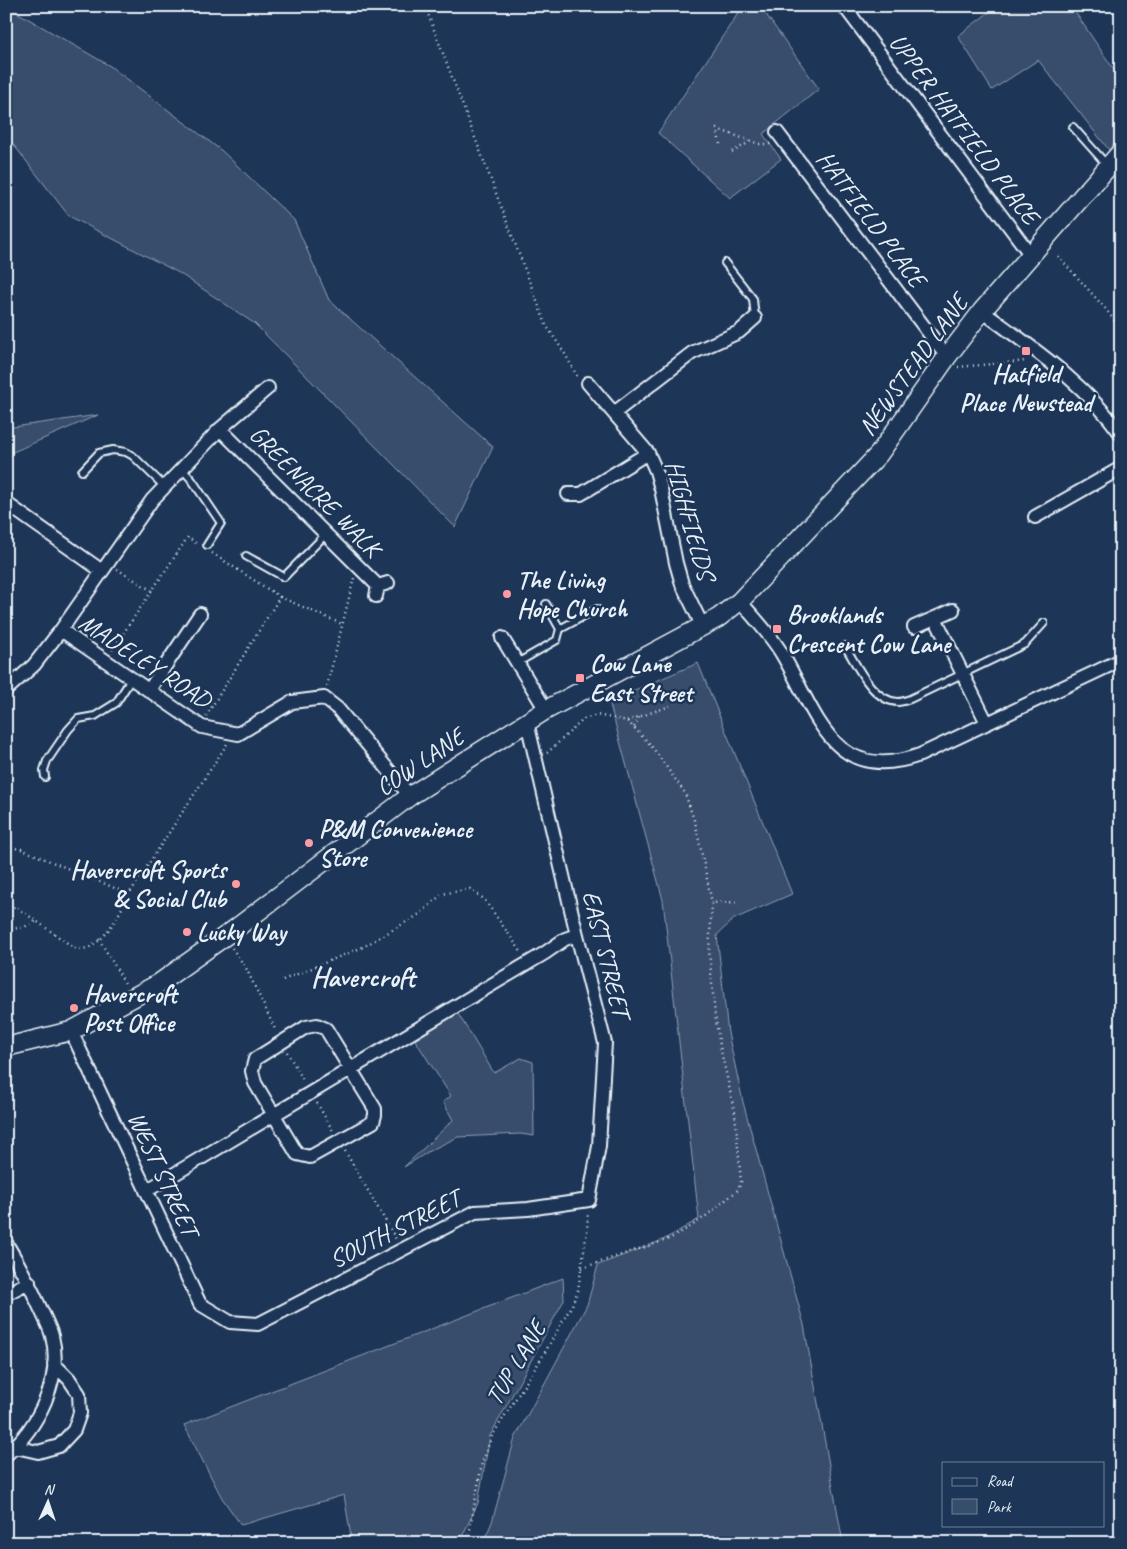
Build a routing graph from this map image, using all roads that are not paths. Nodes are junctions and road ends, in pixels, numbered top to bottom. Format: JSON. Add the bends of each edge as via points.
{"nodes":[{"id":1,"x":844,"y":6,"type":"edge"},
{"id":2,"x":1073,"y":127,"type":"dead end"},
{"id":3,"x":779,"y":134,"type":"road end"},
{"id":4,"x":1121,"y":152,"type":"edge"},
{"id":5,"x":1108,"y":166,"type":"junction"},
{"id":6,"x":1030,"y":254,"type":"junction"},
{"id":7,"x":725,"y":262,"type":"dead end"},
{"id":8,"x":982,"y":311,"type":"junction"},
{"id":9,"x":755,"y":318,"type":"joint"},
{"id":10,"x":945,"y":360,"type":"junction"},
{"id":11,"x":588,"y":383,"type":"road end"},
{"id":12,"x":268,"y":388,"type":"dead end"},
{"id":13,"x":614,"y":413,"type":"junction"},
{"id":14,"x":220,"y":428,"type":"junction"},
{"id":15,"x":1121,"y":434,"type":"edge"},
{"id":16,"x":648,"y":453,"type":"junction"},
{"id":17,"x":1121,"y":468,"type":"edge"},
{"id":18,"x":182,"y":469,"type":"junction"},
{"id":19,"x":82,"y":471,"type":"dead end"},
{"id":20,"x":165,"y":487,"type":"junction"},
{"id":21,"x":568,"y":494,"type":"dead end"},
{"id":22,"x":10,"y":506,"type":"dead end"},
{"id":23,"x":1035,"y":517,"type":"dead end"},
{"id":24,"x":326,"y":534,"type":"junction"},
{"id":25,"x":206,"y":547,"type":"road end"},
{"id":26,"x":246,"y":556,"type":"dead end"},
{"id":27,"x":105,"y":567,"type":"junction"},
{"id":28,"x":381,"y":588,"type":"dead end"},
{"id":29,"x":740,"y":601,"type":"junction"},
{"id":30,"x":546,"y":604,"type":"dead end"},
{"id":31,"x":596,"y":610,"type":"dead end"},
{"id":32,"x":953,"y":610,"type":"dead end"},
{"id":33,"x":202,"y":612,"type":"dead end"},
{"id":34,"x":934,"y":618,"type":"junction"},
{"id":35,"x":1044,"y":623,"type":"dead end"},
{"id":36,"x":703,"y":627,"type":"junction"},
{"id":37,"x":914,"y":627,"type":"dead end"},
{"id":38,"x":560,"y":629,"type":"junction"},
{"id":39,"x":61,"y":630,"type":"junction"},
{"id":40,"x":502,"y":638,"type":"dead end"},
{"id":41,"x":845,"y":646,"type":"dead end"},
{"id":42,"x":1121,"y":660,"type":"edge"},
{"id":43,"x":517,"y":663,"type":"junction"},
{"id":44,"x":962,"y":674,"type":"junction"},
{"id":45,"x":132,"y":678,"type":"junction"},
{"id":46,"x":6,"y":690,"type":"edge"},
{"id":47,"x":149,"y":690,"type":"junction"},
{"id":48,"x":546,"y":710,"type":"junction"},
{"id":49,"x":527,"y":722,"type":"junction"},
{"id":50,"x":988,"y":723,"type":"junction"},
{"id":51,"x":45,"y":777,"type":"dead end"},
{"id":52,"x":410,"y":796,"type":"junction"},
{"id":53,"x":577,"y":935,"type":"junction"},
{"id":54,"x":71,"y":1031,"type":"junction"},
{"id":55,"x":6,"y":1046,"type":"edge"},
{"id":56,"x":350,"y":1069,"type":"junction"},
{"id":57,"x":274,"y":1115,"type":"junction"},
{"id":58,"x":146,"y":1191,"type":"junction"},
{"id":59,"x":589,"y":1200,"type":"joint"},
{"id":60,"x":6,"y":1243,"type":"edge"},
{"id":61,"x":29,"y":1282,"type":"junction"},
{"id":62,"x":6,"y":1294,"type":"edge"},
{"id":63,"x":230,"y":1322,"type":"joint"},
{"id":64,"x":54,"y":1364,"type":"junction"},
{"id":65,"x":11,"y":1451,"type":"edge"}],
"edges":[{"from":1,"to":6,"type":"street","name":"UPPER HATFIELD PLACE"},
{"from":2,"to":5,"type":"lane"},
{"from":3,"to":10,"type":"street","name":"HATFIELD PLACE"},
{"from":4,"to":5,"type":"main road","name":"NEWSTEAD LANE"},
{"from":5,"to":6,"type":"main road","name":"NEWSTEAD LANE"},
{"from":6,"to":8,"type":"main road","name":"NEWSTEAD LANE"},
{"from":7,"to":9,"type":"lane","via":[[752,299]]},
{"from":8,"to":10,"type":"main road","name":"NEWSTEAD LANE"},
{"from":8,"to":15,"type":"street","via":[[1038,352],[1088,395]]},
{"from":9,"to":13,"type":"street","via":[[739,332],[692,353]]},
{"from":10,"to":29,"type":"main road","name":"NEWSTEAD LANE","via":[[879,454]]},
{"from":11,"to":13,"type":"street","name":"HIGHFIELDS"},
{"from":12,"to":14,"type":"street"},
{"from":13,"to":16,"type":"street","name":"HIGHFIELDS"},
{"from":14,"to":18,"type":"street"},
{"from":14,"to":24,"type":"street","name":"GREENACRE WALK"},
{"from":16,"to":21,"type":"street","via":[[581,494]]},
{"from":16,"to":36,"type":"street","name":"HIGHFIELDS","via":[[661,489],[682,584]]},
{"from":17,"to":23,"type":"street"},
{"from":18,"to":20,"type":"street"},
{"from":18,"to":25,"type":"lane","via":[[222,523]]},
{"from":19,"to":20,"type":"lane","via":[[99,453],[126,452]]},
{"from":20,"to":27,"type":"street","via":[[152,500]]},
{"from":22,"to":27,"type":"street"},
{"from":24,"to":26,"type":"lane","via":[[284,577]]},
{"from":24,"to":28,"type":"street","name":"GREENACRE WALK"},
{"from":27,"to":39,"type":"street"},
{"from":29,"to":36,"type":"main road","name":"COW LANE"},
{"from":29,"to":50,"type":"street","via":[[782,653],[826,734],[848,752],[882,763],[901,762]]},
{"from":30,"to":38,"type":"lane"},
{"from":31,"to":38,"type":"lane"},
{"from":32,"to":34,"type":"street"},
{"from":33,"to":47,"type":"street"},
{"from":34,"to":37,"type":"street"},
{"from":34,"to":44,"type":"street"},
{"from":35,"to":44,"type":"lane","via":[[1025,644]]},
{"from":36,"to":48,"type":"main road","name":"COW LANE"},
{"from":38,"to":43,"type":"lane","via":[[558,640]]},
{"from":39,"to":45,"type":"street","name":"MADELEY ROAD"},
{"from":39,"to":46,"type":"street","name":"MADELEY ROAD","via":[[34,665]]},
{"from":40,"to":43,"type":"street"},
{"from":41,"to":44,"type":"lane","via":[[872,688],[899,702]]},
{"from":42,"to":50,"type":"street"},
{"from":43,"to":48,"type":"street"},
{"from":44,"to":50,"type":"street"},
{"from":45,"to":47,"type":"street","name":"MADELEY ROAD"},
{"from":45,"to":51,"type":"lane","via":[[116,703],[95,716],[78,719],[68,730],[47,761]]},
{"from":47,"to":52,"type":"street","name":"MADELEY ROAD","via":[[200,726],[234,734],[292,702],[324,698],[338,709]]},
{"from":48,"to":49,"type":"main road","name":"COW LANE"},
{"from":49,"to":52,"type":"main road","name":"COW LANE"},
{"from":49,"to":53,"type":"street","name":"EAST STREET"},
{"from":52,"to":54,"type":"main road","name":"COW LANE","via":[[158,984]]},
{"from":53,"to":56,"type":"street","via":[[565,939]]},
{"from":53,"to":59,"type":"street","name":"EAST STREET","via":[[605,1043],[599,1146]]},
{"from":54,"to":55,"type":"main road","name":"COW LANE"},
{"from":54,"to":58,"type":"street","name":"WEST STREET"},
{"from":56,"to":57,"type":"street"},
{"from":56,"to":57,"type":"street","via":[[326,1029],[316,1025],[306,1027],[254,1059],[255,1083]]},
{"from":56,"to":57,"type":"street","via":[[375,1109],[373,1122],[310,1157],[297,1154]]},
{"from":57,"to":58,"type":"street"},
{"from":58,"to":63,"type":"street","name":"WEST STREET","via":[[200,1304]]},
{"from":59,"to":63,"type":"street","name":"SOUTH STREET","via":[[528,1209],[475,1212],[258,1324]]},
{"from":60,"to":61,"type":"street"},
{"from":61,"to":62,"type":"street"},
{"from":61,"to":64,"type":"street","via":[[52,1336]]},
{"from":64,"to":65,"type":"street","via":[[42,1410]]},
{"from":64,"to":65,"type":"street","via":[[79,1394],[80,1413],[74,1430],[59,1446],[38,1452]]}]}
